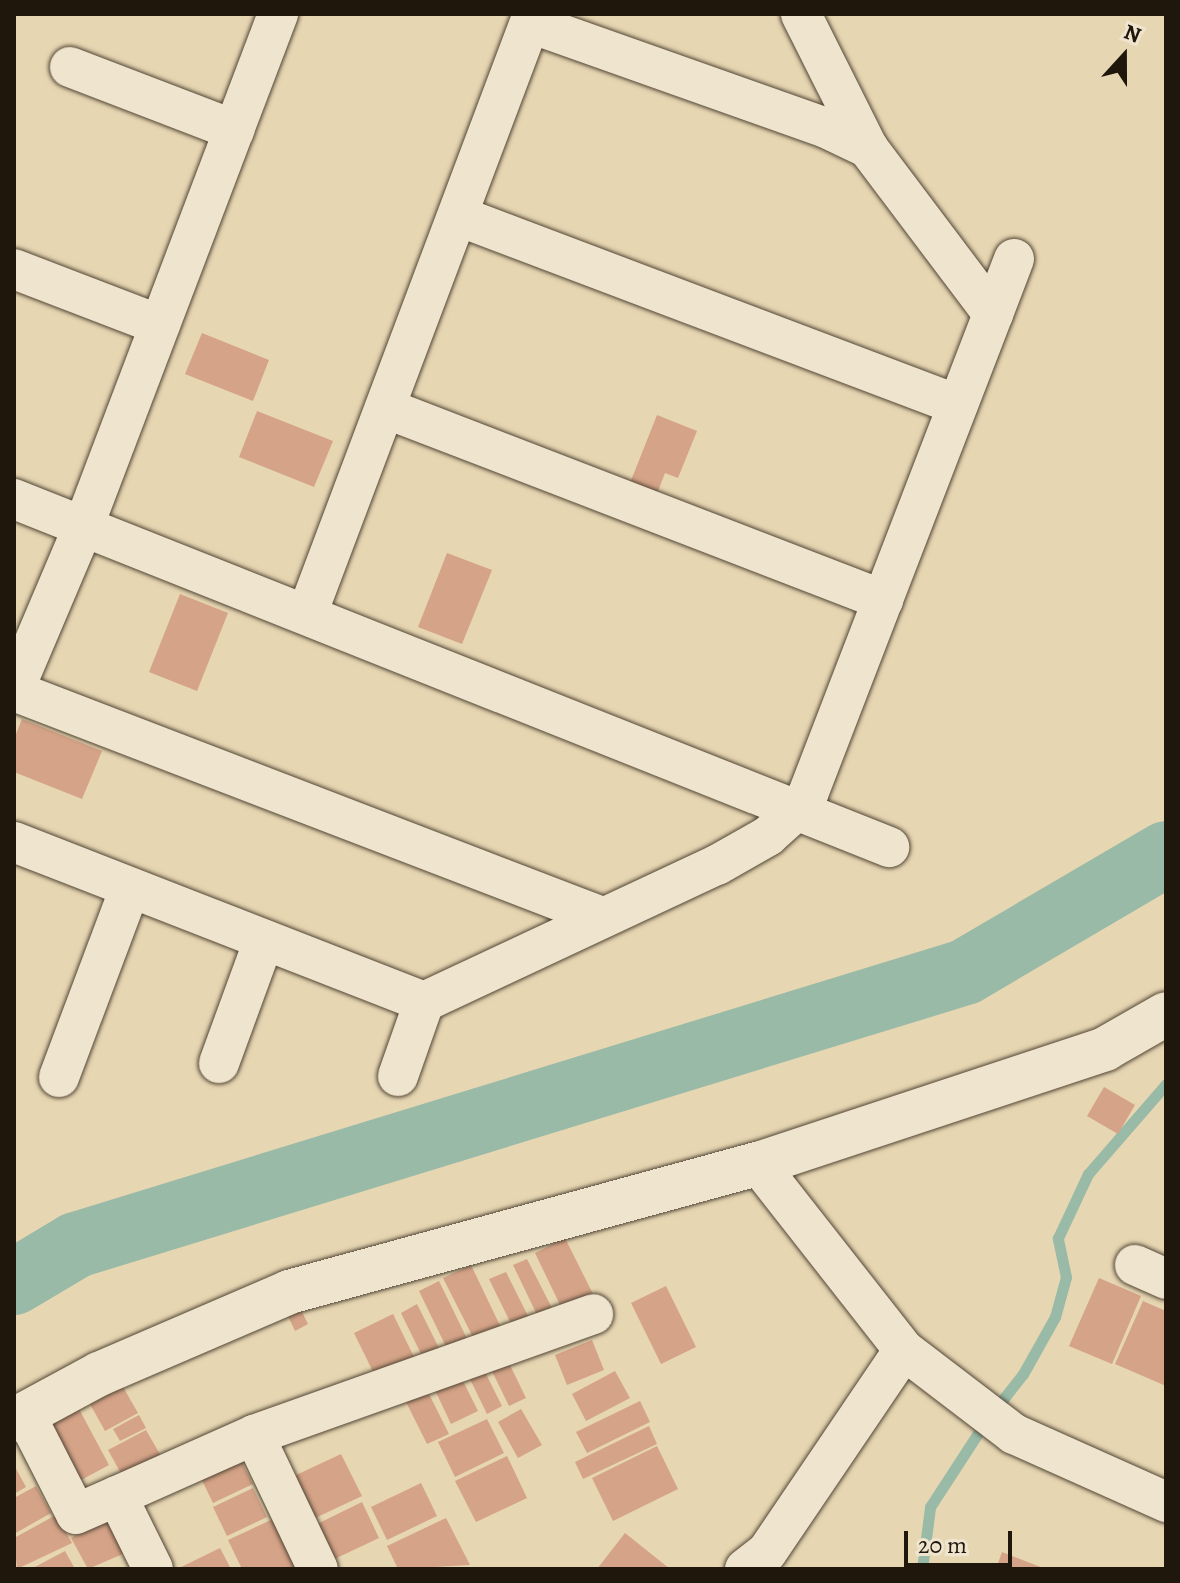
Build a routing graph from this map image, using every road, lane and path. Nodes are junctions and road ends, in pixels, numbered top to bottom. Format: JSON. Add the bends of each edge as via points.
{"nodes":[{"id":1,"x":278,"y":14,"type":"edge"},
{"id":2,"x":801,"y":14,"type":"edge"},
{"id":3,"x":532,"y":19,"type":"edge"},
{"id":4,"x":70,"y":67,"type":"dead end"},
{"id":5,"x":234,"y":130,"type":"junction"},
{"id":6,"x":868,"y":148,"type":"junction"},
{"id":7,"x":461,"y":217,"type":"junction"},
{"id":8,"x":1014,"y":259,"type":"dead end"},
{"id":9,"x":14,"y":269,"type":"edge"},
{"id":10,"x":993,"y":314,"type":"junction"},
{"id":11,"x":160,"y":325,"type":"junction"},
{"id":12,"x":958,"y":405,"type":"junction"},
{"id":13,"x":385,"y":408,"type":"junction"},
{"id":14,"x":14,"y":499,"type":"edge"},
{"id":15,"x":84,"y":525,"type":"junction"},
{"id":16,"x":883,"y":600,"type":"junction"},
{"id":17,"x":307,"y":614,"type":"junction"},
{"id":18,"x":14,"y":690,"type":"edge"},
{"id":19,"x":797,"y":810,"type":"junction"},
{"id":20,"x":14,"y":842,"type":"edge"},
{"id":21,"x":889,"y":847,"type":"dead end"},
{"id":22,"x":130,"y":888,"type":"junction"},
{"id":23,"x":602,"y":917,"type":"junction"},
{"id":24,"x":264,"y":940,"type":"junction"},
{"id":25,"x":424,"y":1002,"type":"junction"},
{"id":26,"x":1166,"y":1014,"type":"edge"},
{"id":27,"x":219,"y":1063,"type":"dead end"},
{"id":28,"x":398,"y":1076,"type":"dead end"},
{"id":29,"x":59,"y":1077,"type":"dead end"},
{"id":30,"x":758,"y":1164,"type":"junction"},
{"id":31,"x":593,"y":1314,"type":"dead end"},
{"id":32,"x":904,"y":1350,"type":"junction"},
{"id":33,"x":19,"y":1417,"type":"edge"},
{"id":34,"x":254,"y":1435,"type":"junction"},
{"id":35,"x":117,"y":1496,"type":"junction"},
{"id":36,"x":1166,"y":1502,"type":"edge"},
{"id":37,"x":153,"y":1569,"type":"edge"},
{"id":38,"x":318,"y":1569,"type":"edge"},
{"id":39,"x":745,"y":1569,"type":"edge"}],
"edges":[{"from":1,"to":5,"type":"street"},
{"from":2,"to":6,"type":"street"},
{"from":3,"to":6,"type":"street"},
{"from":3,"to":7,"type":"street"},
{"from":4,"to":5,"type":"street"},
{"from":5,"to":11,"type":"street"},
{"from":6,"to":10,"type":"street"},
{"from":7,"to":12,"type":"street"},
{"from":7,"to":13,"type":"street"},
{"from":8,"to":10,"type":"street"},
{"from":9,"to":11,"type":"street"},
{"from":10,"to":12,"type":"street"},
{"from":11,"to":15,"type":"street"},
{"from":12,"to":16,"type":"street"},
{"from":13,"to":16,"type":"street"},
{"from":13,"to":17,"type":"street"},
{"from":14,"to":15,"type":"street"},
{"from":15,"to":17,"type":"street"},
{"from":15,"to":18,"type":"street"},
{"from":16,"to":19,"type":"street"},
{"from":17,"to":19,"type":"street"},
{"from":18,"to":23,"type":"street"},
{"from":19,"to":21,"type":"street"},
{"from":19,"to":23,"type":"street","via":[[768,836],[717,865]]},
{"from":20,"to":22,"type":"street"},
{"from":22,"to":24,"type":"street"},
{"from":22,"to":29,"type":"street"},
{"from":23,"to":25,"type":"street"},
{"from":24,"to":25,"type":"street"},
{"from":24,"to":27,"type":"street"},
{"from":25,"to":28,"type":"street"},
{"from":26,"to":30,"type":"street","via":[[1105,1049]]},
{"from":30,"to":32,"type":"street"},
{"from":30,"to":33,"type":"street","via":[[289,1292],[99,1374]]},
{"from":31,"to":34,"type":"street"},
{"from":32,"to":36,"type":"street","via":[[1014,1434]]},
{"from":32,"to":39,"type":"street","via":[[767,1552]]},
{"from":33,"to":35,"type":"street","via":[[76,1514]]},
{"from":34,"to":35,"type":"street"},
{"from":34,"to":38,"type":"street"},
{"from":35,"to":37,"type":"street"}]}
